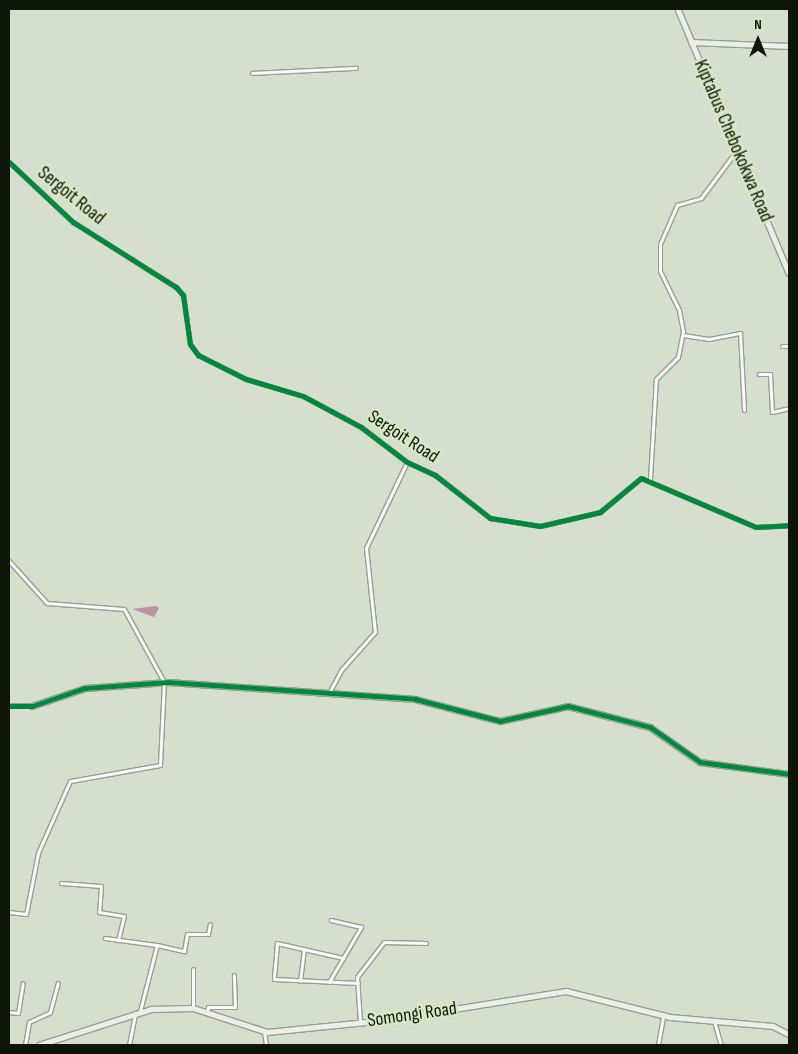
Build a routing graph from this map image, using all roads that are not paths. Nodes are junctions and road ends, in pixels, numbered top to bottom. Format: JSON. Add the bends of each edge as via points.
{"nodes":[{"id":1,"x":678,"y":9,"type":"edge"},
{"id":2,"x":691,"y":42,"type":"junction"},
{"id":3,"x":789,"y":46,"type":"edge"},
{"id":4,"x":356,"y":68,"type":"dead end"},
{"id":5,"x":252,"y":73,"type":"dead end"},
{"id":6,"x":738,"y":148,"type":"junction"},
{"id":7,"x":9,"y":162,"type":"edge"},
{"id":8,"x":789,"y":274,"type":"edge"},
{"id":9,"x":683,"y":335,"type":"junction"},
{"id":10,"x":782,"y":346,"type":"dead end"},
{"id":11,"x":789,"y":346,"type":"edge"},
{"id":12,"x":759,"y":374,"type":"dead end"},
{"id":13,"x":789,"y":408,"type":"edge"},
{"id":14,"x":744,"y":410,"type":"dead end"},
{"id":15,"x":407,"y":462,"type":"junction"},
{"id":16,"x":650,"y":479,"type":"junction"},
{"id":17,"x":789,"y":525,"type":"edge"},
{"id":18,"x":9,"y":561,"type":"edge"},
{"id":19,"x":164,"y":682,"type":"junction"},
{"id":20,"x":329,"y":693,"type":"junction"},
{"id":21,"x":9,"y":706,"type":"edge"},
{"id":22,"x":789,"y":774,"type":"edge"},
{"id":23,"x":61,"y":883,"type":"dead end"},
{"id":24,"x":9,"y":912,"type":"edge"},
{"id":25,"x":332,"y":920,"type":"dead end"},
{"id":26,"x":210,"y":924,"type":"dead end"},
{"id":27,"x":105,"y":938,"type":"dead end"},
{"id":28,"x":118,"y":940,"type":"junction"},
{"id":29,"x":426,"y":943,"type":"dead end"},
{"id":30,"x":157,"y":946,"type":"junction"},
{"id":31,"x":304,"y":950,"type":"junction"},
{"id":32,"x":343,"y":958,"type":"junction"},
{"id":33,"x":193,"y":969,"type":"dead end"},
{"id":34,"x":234,"y":975,"type":"dead end"},
{"id":35,"x":300,"y":980,"type":"junction"},
{"id":36,"x":329,"y":982,"type":"junction"},
{"id":37,"x":23,"y":983,"type":"dead end"},
{"id":38,"x":58,"y":983,"type":"dead end"},
{"id":39,"x":358,"y":983,"type":"junction"},
{"id":40,"x":193,"y":1008,"type":"junction"},
{"id":41,"x":140,"y":1011,"type":"junction"},
{"id":42,"x":9,"y":1012,"type":"edge"},
{"id":43,"x":135,"y":1012,"type":"junction"},
{"id":44,"x":207,"y":1012,"type":"junction"},
{"id":45,"x":663,"y":1016,"type":"junction"},
{"id":46,"x":714,"y":1021,"type":"junction"},
{"id":47,"x":360,"y":1022,"type":"junction"},
{"id":48,"x":264,"y":1032,"type":"junction"},
{"id":49,"x":789,"y":1034,"type":"edge"},
{"id":50,"x":25,"y":1045,"type":"edge"},
{"id":51,"x":38,"y":1045,"type":"edge"},
{"id":52,"x":129,"y":1045,"type":"edge"},
{"id":53,"x":266,"y":1045,"type":"edge"},
{"id":54,"x":658,"y":1045,"type":"edge"},
{"id":55,"x":721,"y":1045,"type":"edge"}],
"edges":[{"from":1,"to":2,"type":"street","name":"Kiptabus Chebokokwa Road"},
{"from":2,"to":3,"type":"street"},
{"from":2,"to":6,"type":"street","name":"Kiptabus Chebokokwa Road"},
{"from":4,"to":5,"type":"street"},
{"from":6,"to":8,"type":"street","name":"Kiptabus Chebokokwa Road"},
{"from":6,"to":9,"type":"street","via":[[707,192],[696,201],[677,205],[660,244],[660,271],[679,310]]},
{"from":7,"to":15,"type":"street","name":"Sergoit Road","via":[[73,222],[176,287],[183,295],[190,344],[198,355],[246,379],[315,402],[378,437]]},
{"from":9,"to":14,"type":"street","via":[[709,339],[740,334]]},
{"from":9,"to":16,"type":"street","via":[[678,356],[656,379]]},
{"from":10,"to":11,"type":"street"},
{"from":12,"to":13,"type":"street","via":[[770,374],[772,412]]},
{"from":15,"to":16,"type":"street","name":"Sergoit Road","via":[[435,475],[479,513],[529,525],[600,512],[636,480]]},
{"from":15,"to":20,"type":"street","via":[[366,548],[375,632],[342,669]]},
{"from":16,"to":17,"type":"street","via":[[756,528]]},
{"from":18,"to":19,"type":"street","via":[[47,603],[124,609]]},
{"from":19,"to":20,"type":"street"},
{"from":19,"to":21,"type":"street","via":[[85,688],[32,706]]},
{"from":19,"to":24,"type":"street","via":[[160,765],[70,781],[38,853],[26,914]]},
{"from":20,"to":22,"type":"street","via":[[439,702],[500,721],[563,706],[598,711],[650,727],[700,762]]},
{"from":23,"to":28,"type":"street","via":[[101,886],[99,912],[124,916]]},
{"from":25,"to":32,"type":"street","via":[[361,927]]},
{"from":26,"to":30,"type":"street","via":[[208,934],[187,934],[184,951]]},
{"from":27,"to":28,"type":"street"},
{"from":28,"to":30,"type":"street"},
{"from":29,"to":39,"type":"street","via":[[384,942],[358,977]]},
{"from":30,"to":41,"type":"street"},
{"from":31,"to":32,"type":"street"},
{"from":31,"to":35,"type":"street"},
{"from":31,"to":35,"type":"street","via":[[277,943],[274,979]]},
{"from":32,"to":36,"type":"street"},
{"from":33,"to":40,"type":"street"},
{"from":34,"to":44,"type":"street","via":[[235,1007],[208,1007]]},
{"from":35,"to":36,"type":"street"},
{"from":36,"to":39,"type":"street"},
{"from":37,"to":42,"type":"street","via":[[18,1013]]},
{"from":38,"to":50,"type":"street","via":[[50,1012],[29,1022]]},
{"from":39,"to":47,"type":"street"},
{"from":40,"to":41,"type":"street","name":"Somongi Road"},
{"from":40,"to":44,"type":"street","name":"Somongi Road"},
{"from":41,"to":43,"type":"street","name":"Somongi Road"},
{"from":43,"to":51,"type":"street","name":"Somongi Road"},
{"from":43,"to":52,"type":"street"},
{"from":44,"to":48,"type":"street","name":"Somongi Road"},
{"from":45,"to":46,"type":"street","name":"Somongi Road"},
{"from":45,"to":47,"type":"street","name":"Somongi Road","via":[[566,991]]},
{"from":45,"to":54,"type":"street"},
{"from":46,"to":49,"type":"street","name":"Somongi Road","via":[[773,1026]]},
{"from":46,"to":55,"type":"street"},
{"from":47,"to":48,"type":"street","name":"Somongi Road"},
{"from":48,"to":53,"type":"street"}]}
